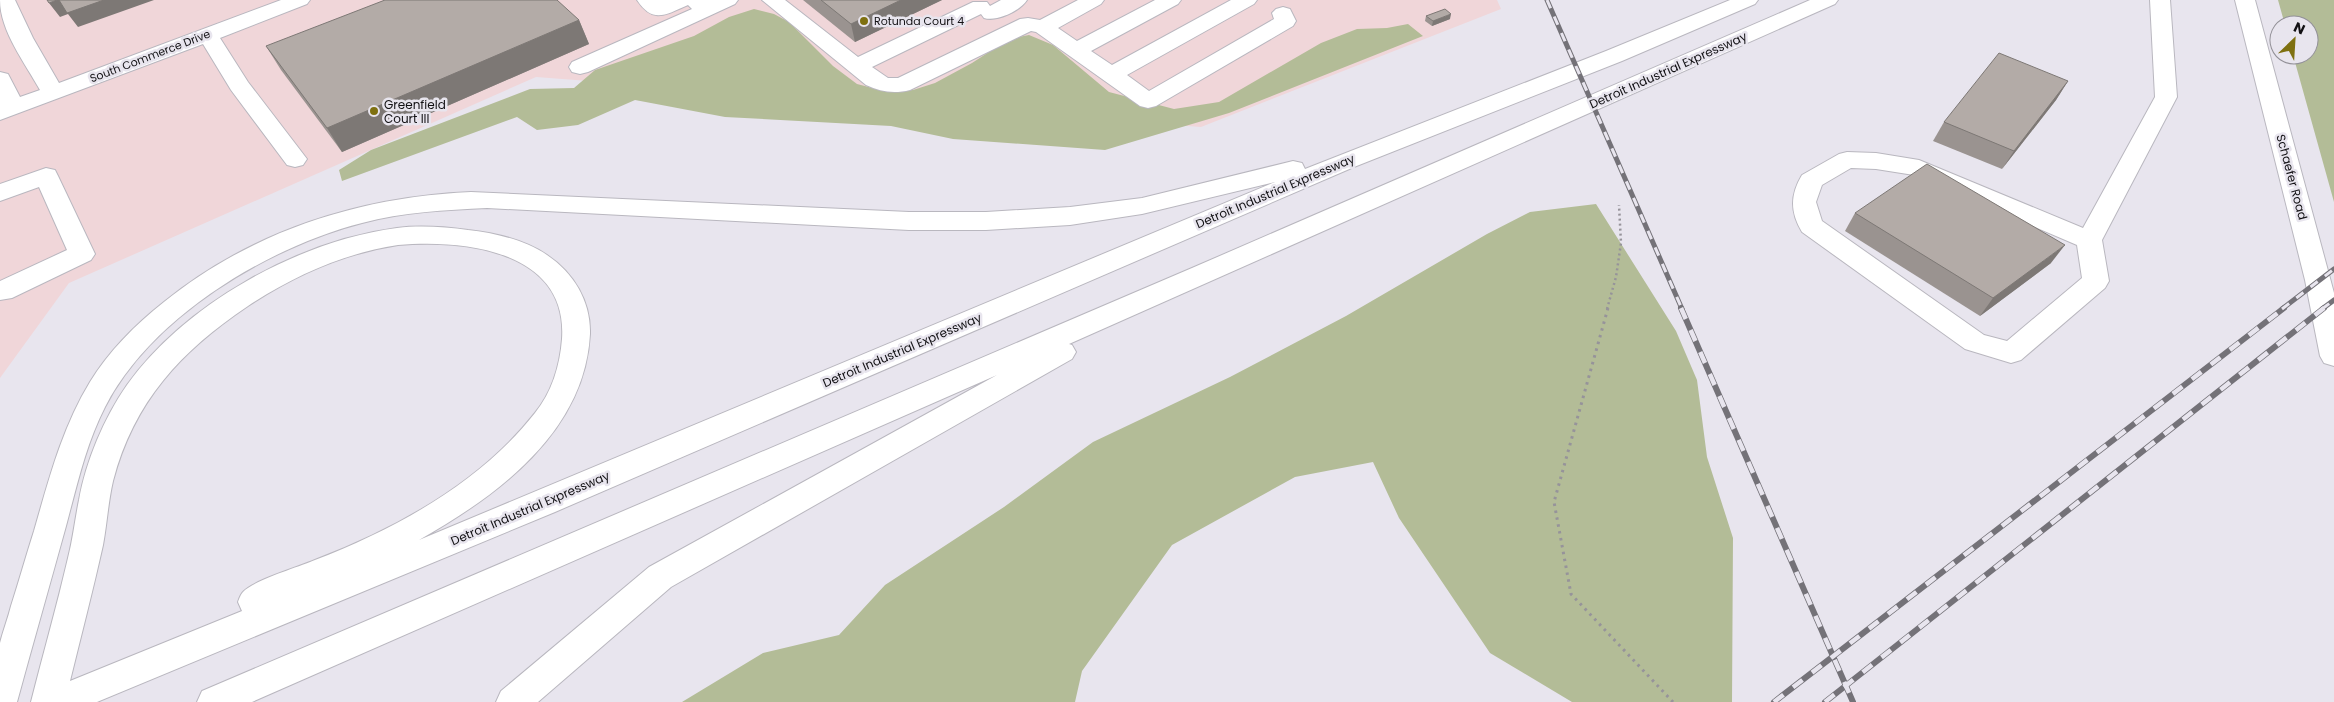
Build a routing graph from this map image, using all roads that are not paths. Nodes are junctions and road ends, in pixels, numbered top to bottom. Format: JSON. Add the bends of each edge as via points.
{"nodes":[{"id":1,"x":5,"y":0,"type":"edge"},
{"id":2,"x":234,"y":0,"type":"edge"},
{"id":3,"x":300,"y":0,"type":"edge"},
{"id":4,"x":647,"y":0,"type":"edge"},
{"id":5,"x":682,"y":0,"type":"edge"},
{"id":6,"x":728,"y":0,"type":"edge"},
{"id":7,"x":772,"y":0,"type":"edge"},
{"id":8,"x":1018,"y":0,"type":"edge"},
{"id":9,"x":1094,"y":0,"type":"edge"},
{"id":10,"x":1171,"y":0,"type":"edge"},
{"id":11,"x":1247,"y":0,"type":"edge"},
{"id":12,"x":1748,"y":0,"type":"edge"},
{"id":13,"x":1828,"y":0,"type":"edge"},
{"id":14,"x":2160,"y":0,"type":"edge"},
{"id":15,"x":2245,"y":0,"type":"edge"},
{"id":16,"x":700,"y":5,"type":"edge"},
{"id":17,"x":981,"y":7,"type":"edge"},
{"id":18,"x":1283,"y":13,"type":"dead end"},
{"id":19,"x":250,"y":19,"type":"junction"},
{"id":20,"x":1043,"y":26,"type":"junction"},
{"id":21,"x":1013,"y":30,"type":"junction"},
{"id":22,"x":208,"y":35,"type":"junction"},
{"id":23,"x":1076,"y":50,"type":"junction"},
{"id":24,"x":580,"y":66,"type":"dead end"},
{"id":25,"x":856,"y":66,"type":"junction"},
{"id":26,"x":1111,"y":75,"type":"junction"},
{"id":27,"x":0,"y":79,"type":"edge"},
{"id":28,"x":54,"y":92,"type":"junction"},
{"id":29,"x":6,"y":111,"type":"edge"},
{"id":30,"x":295,"y":158,"type":"dead end"},
{"id":31,"x":1346,"y":161,"type":"junction"},
{"id":32,"x":0,"y":194,"type":"edge"},
{"id":33,"x":2089,"y":240,"type":"junction"},
{"id":34,"x":1201,"y":275,"type":"junction"},
{"id":35,"x":1,"y":293,"type":"edge"},
{"id":36,"x":2334,"y":356,"type":"edge"},
{"id":37,"x":167,"y":657,"type":"junction"},
{"id":38,"x":0,"y":702,"type":"edge"},
{"id":39,"x":48,"y":702,"type":"edge"},
{"id":40,"x":58,"y":702,"type":"edge"},
{"id":41,"x":214,"y":702,"type":"edge"},
{"id":42,"x":513,"y":702,"type":"edge"}],
"edges":[{"from":1,"to":28,"type":"main road","via":[[22,38]]},
{"from":2,"to":19,"type":"main road"},
{"from":3,"to":19,"type":"main road","name":"South Commerce Drive"},
{"from":4,"to":5,"type":"main road","via":[[658,10]]},
{"from":6,"to":16,"type":"main road"},
{"from":7,"to":25,"type":"main road"},
{"from":8,"to":17,"type":"main road"},
{"from":9,"to":20,"type":"main road"},
{"from":10,"to":23,"type":"main road"},
{"from":11,"to":26,"type":"main road"},
{"from":12,"to":31,"type":"main road","name":"Detroit Industrial Expressway"},
{"from":13,"to":34,"type":"main road","name":"Detroit Industrial Expressway"},
{"from":14,"to":33,"type":"main road","via":[[2166,97]]},
{"from":15,"to":36,"type":"main road","name":"Schaefer Road","via":[[2318,280]]},
{"from":16,"to":24,"type":"main road"},
{"from":17,"to":21,"type":"main road"},
{"from":17,"to":25,"type":"main road"},
{"from":18,"to":26,"type":"main road","via":[[1284,21],[1148,101]]},
{"from":19,"to":22,"type":"main road","name":"South Commerce Drive"},
{"from":20,"to":21,"type":"main road","via":[[1028,24]]},
{"from":20,"to":23,"type":"main road"},
{"from":21,"to":25,"type":"main road","via":[[902,85],[885,85]]},
{"from":22,"to":28,"type":"main road","name":"South Commerce Drive"},
{"from":22,"to":30,"type":"main road","via":[[239,84]]},
{"from":23,"to":26,"type":"main road"},
{"from":27,"to":29,"type":"main road"},
{"from":28,"to":29,"type":"main road","name":"South Commerce Drive"},
{"from":31,"to":37,"type":"main road","name":"Detroit Industrial Expressway","via":[[544,502]]},
{"from":31,"to":38,"type":"main road","via":[[1287,170],[1142,206],[1070,216],[909,221],[486,200],[402,206],[329,223],[216,277],[151,328],[110,376],[75,440]]},
{"from":32,"to":35,"type":"main road","via":[[46,176],[82,254]]},
{"from":33,"to":33,"type":"main road","via":[[2096,281],[2011,353],[1974,342],[1811,226],[1804,202],[1811,181],[1847,160],[1876,161],[1919,168]]},
{"from":34,"to":41,"type":"main road","name":"Detroit Industrial Expressway"},
{"from":34,"to":42,"type":"main road","via":[[660,577]]},
{"from":37,"to":39,"type":"main road","via":[[260,598],[408,532],[476,488],[511,459],[548,417],[572,368],[577,342],[578,325],[573,302],[564,285],[543,263],[506,245],[481,239],[395,237],[331,253],[265,283],[208,318],[157,366],[135,396],[113,441],[96,488],[89,536]]},
{"from":37,"to":40,"type":"main road","name":"Detroit Industrial Expressway"}]}
